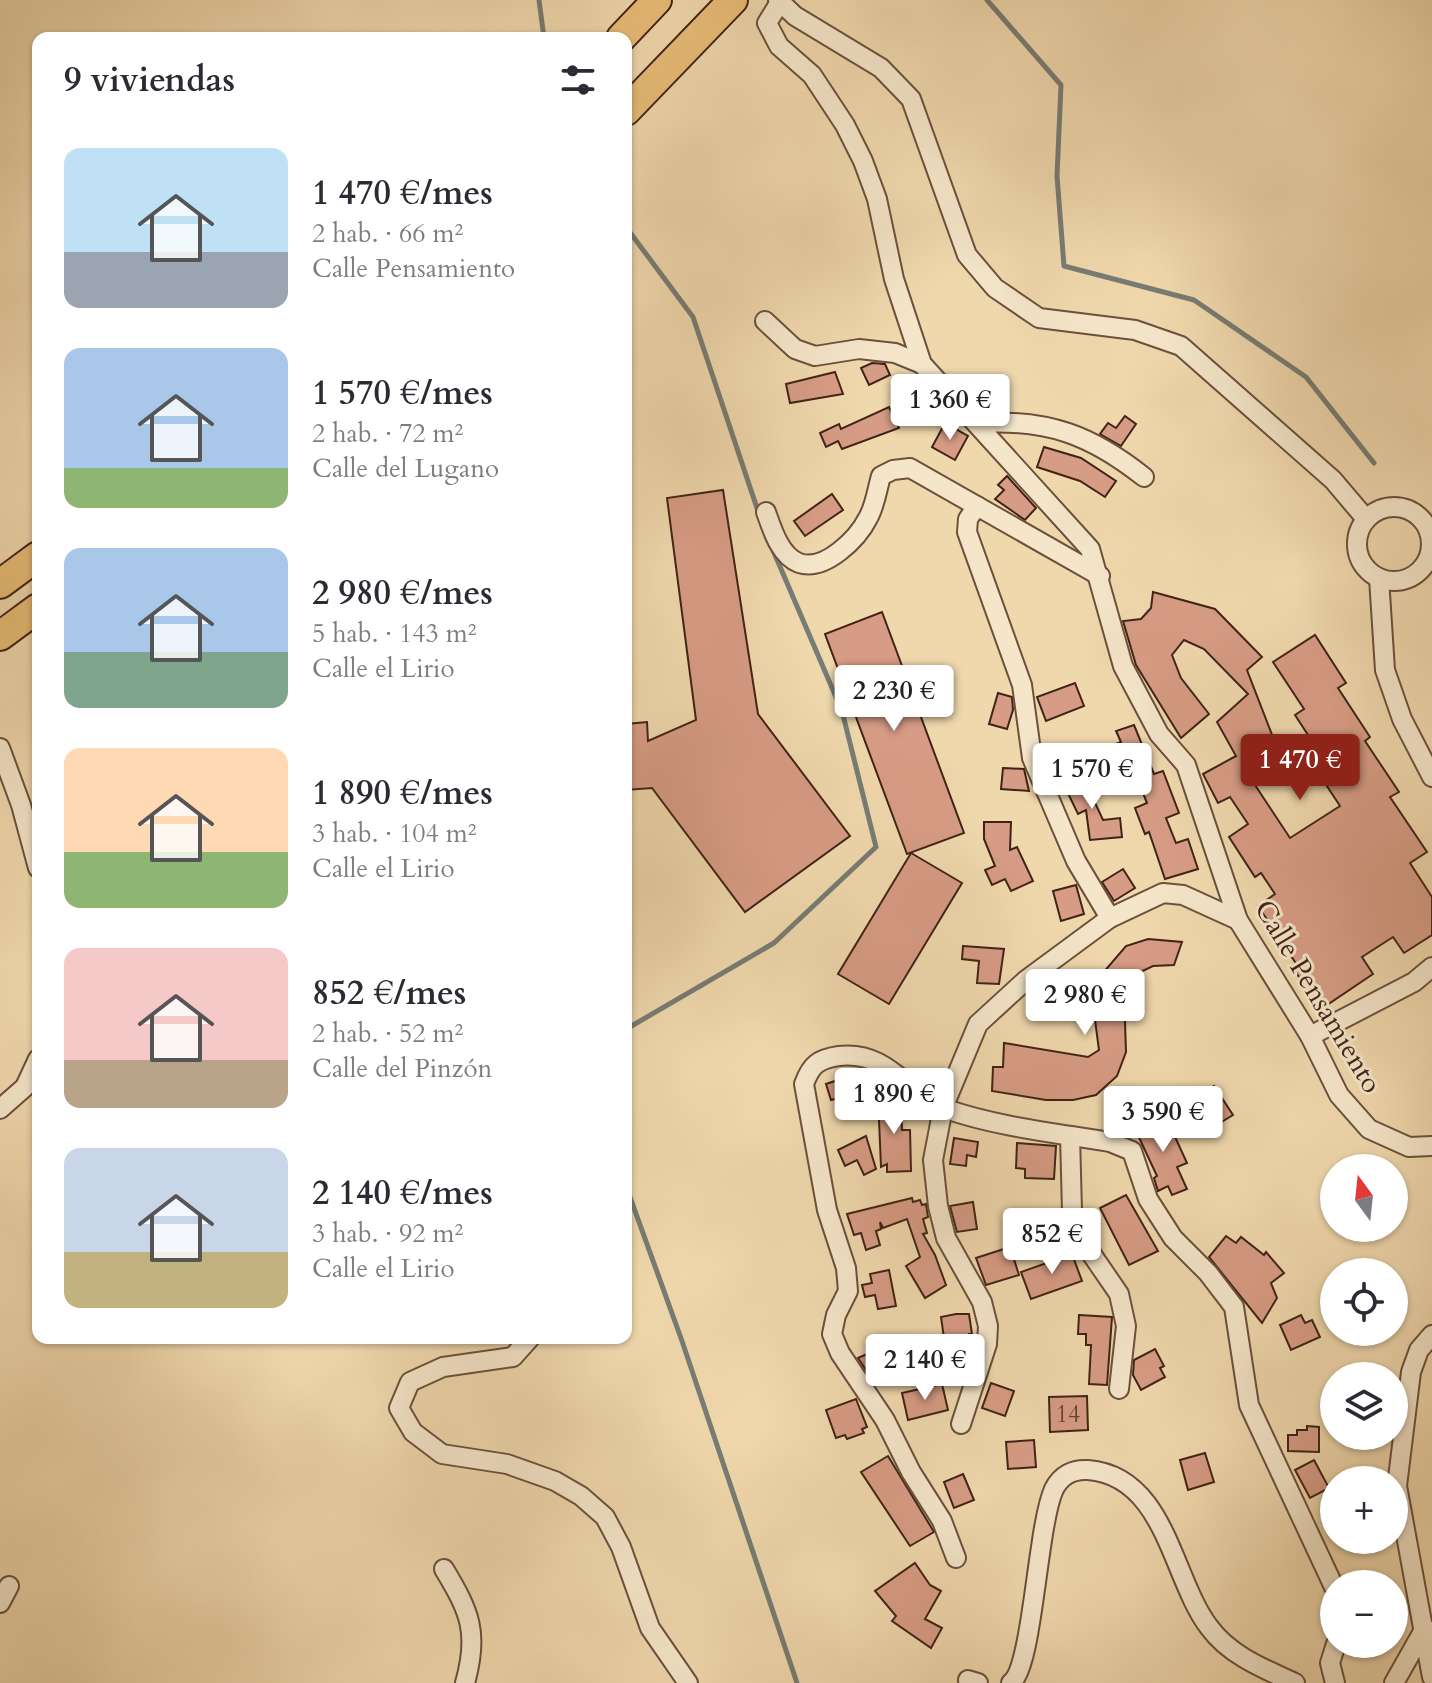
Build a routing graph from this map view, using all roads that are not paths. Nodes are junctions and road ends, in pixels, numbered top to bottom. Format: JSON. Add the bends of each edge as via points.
{"nodes":[{"id":1,"x":657,"y":0,"type":"edge"},
{"id":2,"x":733,"y":0,"type":"edge"},
{"id":3,"x":779,"y":1,"type":"edge"},
{"id":4,"x":627,"y":32,"type":"edge"},
{"id":5,"x":632,"y":105,"type":"edge"},
{"id":6,"x":765,"y":321,"type":"dead end"},
{"id":7,"x":922,"y":364,"type":"junction"},
{"id":8,"x":979,"y":423,"type":"junction"},
{"id":9,"x":1144,"y":477,"type":"dead end"},
{"id":10,"x":977,"y":506,"type":"junction"},
{"id":11,"x":766,"y":512,"type":"dead end"},
{"id":12,"x":1366,"y":519,"type":"junction"},
{"id":13,"x":32,"y":560,"type":"edge"},
{"id":14,"x":1430,"y":561,"type":"edge"},
{"id":15,"x":1100,"y":576,"type":"junction"},
{"id":16,"x":1379,"y":578,"type":"junction"},
{"id":17,"x":0,"y":584,"type":"edge"},
{"id":18,"x":32,"y":612,"type":"edge"},
{"id":19,"x":0,"y":636,"type":"edge"},
{"id":20,"x":0,"y":748,"type":"edge"},
{"id":21,"x":1432,"y":777,"type":"edge"},
{"id":22,"x":32,"y":846,"type":"edge"},
{"id":23,"x":1110,"y":918,"type":"junction"},
{"id":24,"x":1238,"y":920,"type":"junction"},
{"id":25,"x":1432,"y":967,"type":"edge"},
{"id":26,"x":1310,"y":1036,"type":"junction"},
{"id":27,"x":32,"y":1072,"type":"edge"},
{"id":28,"x":943,"y":1108,"type":"junction"},
{"id":29,"x":0,"y":1109,"type":"edge"},
{"id":30,"x":1070,"y":1136,"type":"junction"},
{"id":31,"x":1432,"y":1146,"type":"edge"},
{"id":32,"x":1432,"y":1335,"type":"edge"},
{"id":33,"x":525,"y":1344,"type":"edge"},
{"id":34,"x":1119,"y":1389,"type":"dead end"},
{"id":35,"x":961,"y":1424,"type":"dead end"},
{"id":36,"x":956,"y":1558,"type":"dead end"},
{"id":37,"x":444,"y":1569,"type":"dead end"},
{"id":38,"x":1326,"y":1570,"type":"edge"},
{"id":39,"x":1425,"y":1628,"type":"junction"},
{"id":40,"x":1332,"y":1658,"type":"edge"},
{"id":41,"x":1432,"y":1677,"type":"edge"},
{"id":42,"x":465,"y":1683,"type":"edge"},
{"id":43,"x":688,"y":1683,"type":"edge"},
{"id":44,"x":1011,"y":1683,"type":"edge"},
{"id":45,"x":1295,"y":1683,"type":"edge"},
{"id":46,"x":1335,"y":1683,"type":"edge"},
{"id":47,"x":1394,"y":1683,"type":"edge"}],
"edges":[{"from":1,"to":4,"type":"highway"},
{"from":2,"to":5,"type":"highway"},
{"from":3,"to":7,"type":"street","name":"Calle Pensamiento","via":[[767,23],[779,46],[812,75],[863,161]]},
{"from":3,"to":12,"type":"street","via":[[881,68],[911,99],[967,255],[995,288],[1039,318],[1135,330],[1181,346],[1333,480]]},
{"from":6,"to":7,"type":"street","via":[[795,349],[815,356],[859,349],[895,353]]},
{"from":7,"to":8,"type":"street","name":"Calle Pensamiento"},
{"from":8,"to":9,"type":"street","via":[[1035,423],[1064,430],[1111,451]]},
{"from":8,"to":15,"type":"street","name":"Calle Pensamiento","via":[[1090,549]]},
{"from":10,"to":11,"type":"street","via":[[910,468],[893,470],[881,476],[869,517],[854,538],[816,563],[799,563],[785,552]]},
{"from":10,"to":15,"type":"street"},
{"from":10,"to":23,"type":"street","via":[[967,532],[1022,685],[1032,758],[1076,861]]},
{"from":12,"to":14,"type":"street","via":[[1389,506],[1413,511],[1430,531]]},
{"from":12,"to":16,"type":"street","via":[[1356,545],[1359,558]]},
{"from":13,"to":17,"type":"highway"},
{"from":14,"to":16,"type":"street","via":[[1410,578]]},
{"from":15,"to":24,"type":"street","name":"Calle Pensamiento","via":[[1123,666],[1159,734],[1186,765]]},
{"from":16,"to":21,"type":"street","via":[[1385,670],[1402,719]]},
{"from":18,"to":19,"type":"highway"},
{"from":20,"to":22,"type":"street"},
{"from":23,"to":24,"type":"street","via":[[1163,893],[1183,895]]},
{"from":23,"to":28,"type":"street","via":[[1026,980],[978,1024]]},
{"from":24,"to":26,"type":"street","name":"Calle Pensamiento"},
{"from":25,"to":26,"type":"street","via":[[1414,982]]},
{"from":26,"to":31,"type":"street","name":"Calle Pensamiento","via":[[1339,1095],[1369,1129],[1409,1147]]},
{"from":27,"to":29,"type":"street","via":[[25,1087]]},
{"from":28,"to":30,"type":"street"},
{"from":28,"to":35,"type":"street","via":[[933,1160],[938,1206],[946,1238],[982,1302],[988,1326]]},
{"from":28,"to":36,"type":"street","via":[[892,1069],[846,1055],[823,1058],[810,1068],[804,1084],[827,1210],[846,1268],[848,1291],[832,1334],[942,1521]]},
{"from":30,"to":34,"type":"street","via":[[1072,1211],[1082,1240],[1119,1294],[1126,1326]]},
{"from":30,"to":38,"type":"street","via":[[1132,1151],[1156,1212],[1234,1307],[1249,1405]]},
{"from":32,"to":39,"type":"street","via":[[1411,1372],[1397,1486]]},
{"from":33,"to":43,"type":"street","via":[[513,1357],[443,1367],[410,1382],[399,1408],[413,1432],[442,1454],[507,1464],[555,1481],[605,1517],[650,1628]]},
{"from":37,"to":42,"type":"street","via":[[468,1614],[473,1651]]},
{"from":39,"to":41,"type":"street"},
{"from":39,"to":47,"type":"street"},
{"from":40,"to":46,"type":"street"},
{"from":44,"to":45,"type":"street","via":[[1017,1679],[1026,1640],[1053,1491],[1062,1477],[1092,1470],[1114,1478],[1149,1508],[1197,1609],[1225,1645]]}]}
